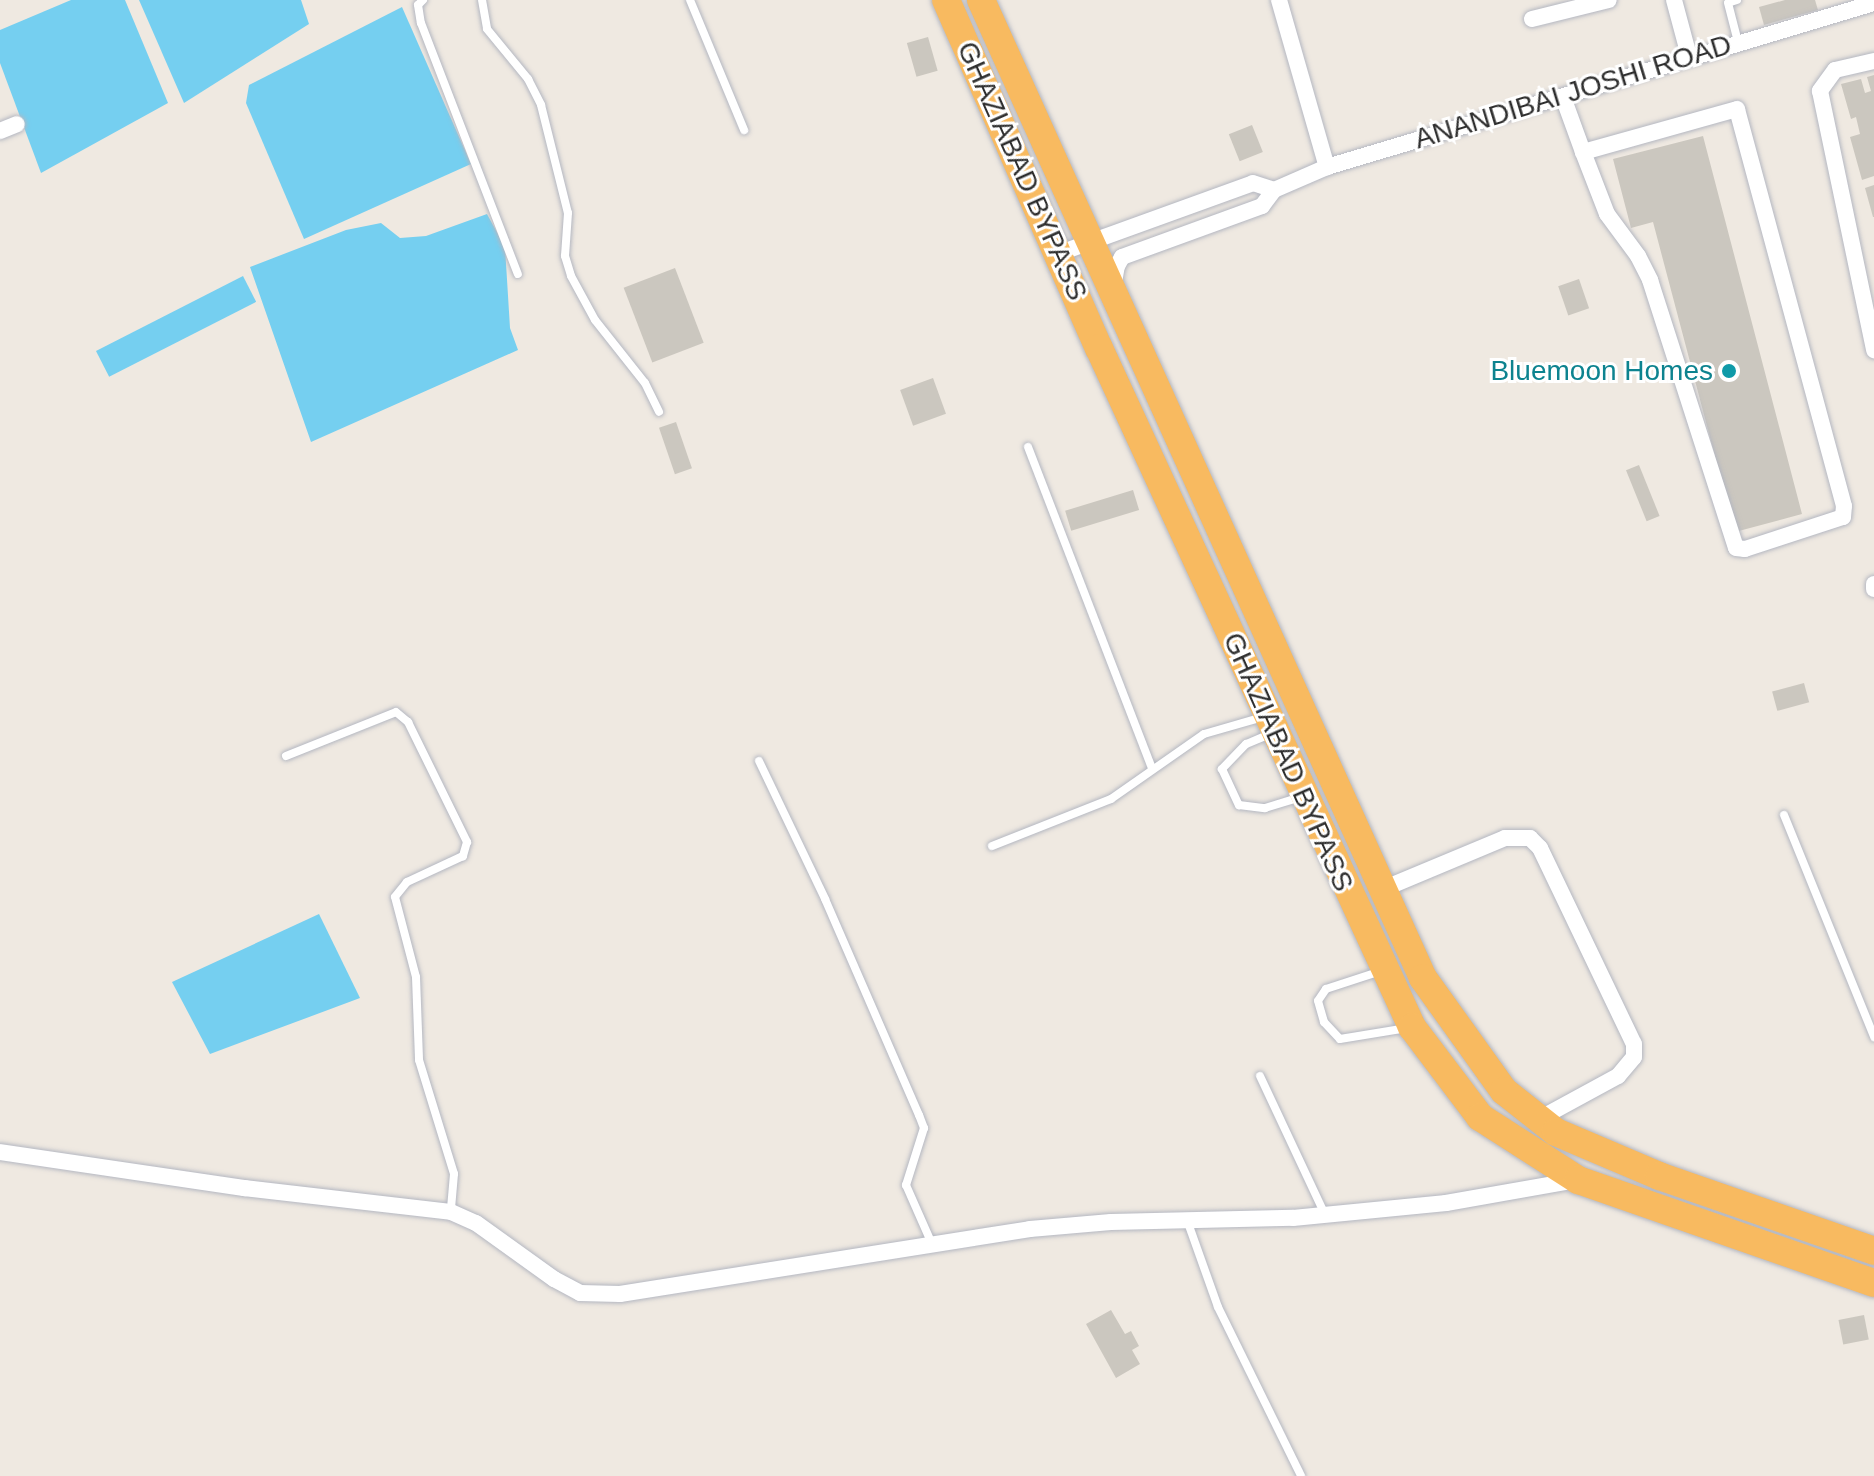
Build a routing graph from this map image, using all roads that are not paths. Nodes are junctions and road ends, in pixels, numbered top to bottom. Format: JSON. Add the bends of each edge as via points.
{"nodes":[{"id":1,"x":423,"y":0,"type":"edge"},
{"id":2,"x":482,"y":0,"type":"edge"},
{"id":3,"x":690,"y":0,"type":"edge"},
{"id":4,"x":946,"y":0,"type":"edge"},
{"id":5,"x":981,"y":0,"type":"edge"},
{"id":6,"x":1279,"y":0,"type":"edge"},
{"id":7,"x":1609,"y":0,"type":"edge"},
{"id":8,"x":1674,"y":0,"type":"edge"},
{"id":9,"x":1737,"y":0,"type":"edge"},
{"id":10,"x":1874,"y":3,"type":"edge"},
{"id":11,"x":1532,"y":19,"type":"dead end"},
{"id":12,"x":1738,"y":42,"type":"junction"},
{"id":13,"x":1689,"y":56,"type":"junction"},
{"id":14,"x":1874,"y":61,"type":"edge"},
{"id":15,"x":1563,"y":97,"type":"junction"},
{"id":16,"x":17,"y":124,"type":"dead end"},
{"id":17,"x":744,"y":130,"type":"dead end"},
{"id":18,"x":0,"y":131,"type":"edge"},
{"id":19,"x":1583,"y":152,"type":"junction"},
{"id":20,"x":1327,"y":167,"type":"junction"},
{"id":21,"x":1274,"y":190,"type":"junction"},
{"id":22,"x":1090,"y":242,"type":"junction"},
{"id":23,"x":1060,"y":253,"type":"junction"},
{"id":24,"x":518,"y":274,"type":"dead end"},
{"id":25,"x":1113,"y":292,"type":"junction"},
{"id":26,"x":1874,"y":350,"type":"edge"},
{"id":27,"x":659,"y":412,"type":"dead end"},
{"id":28,"x":1028,"y":447,"type":"dead end"},
{"id":29,"x":1227,"y":545,"type":"junction"},
{"id":30,"x":1193,"y":556,"type":"junction"},
{"id":31,"x":1270,"y":724,"type":"junction"},
{"id":32,"x":286,"y":756,"type":"dead end"},
{"id":33,"x":759,"y":761,"type":"dead end"},
{"id":34,"x":1152,"y":768,"type":"junction"},
{"id":35,"x":1304,"y":795,"type":"junction"},
{"id":36,"x":1784,"y":815,"type":"dead end"},
{"id":37,"x":992,"y":846,"type":"dead end"},
{"id":38,"x":1383,"y":889,"type":"junction"},
{"id":39,"x":1383,"y":971,"type":"junction"},
{"id":40,"x":1412,"y":1027,"type":"junction"},
{"id":41,"x":1874,"y":1037,"type":"edge"},
{"id":42,"x":1260,"y":1076,"type":"dead end"},
{"id":43,"x":1539,"y":1119,"type":"junction"},
{"id":44,"x":0,"y":1152,"type":"edge"},
{"id":45,"x":1578,"y":1180,"type":"junction"},
{"id":46,"x":451,"y":1212,"type":"junction"},
{"id":47,"x":1325,"y":1215,"type":"junction"},
{"id":48,"x":1186,"y":1219,"type":"junction"},
{"id":49,"x":932,"y":1244,"type":"junction"},
{"id":50,"x":1874,"y":1251,"type":"edge"},
{"id":51,"x":1874,"y":1283,"type":"edge"},
{"id":52,"x":1301,"y":1476,"type":"edge"}],
"edges":[{"from":1,"to":24,"type":"lane","via":[[418,5],[421,23]]},
{"from":2,"to":27,"type":"lane","via":[[491,37],[528,79],[541,105],[568,213],[565,256],[571,276],[595,320],[645,383]]},
{"from":3,"to":17,"type":"lane"},
{"from":4,"to":23,"type":"highway","name":"GHAZIABAD BYPASS"},
{"from":5,"to":22,"type":"highway","name":"GHAZIABAD BYPASS"},
{"from":6,"to":20,"type":"street"},
{"from":7,"to":11,"type":"street"},
{"from":8,"to":13,"type":"street"},
{"from":9,"to":12,"type":"lane","via":[[1728,3]]},
{"from":10,"to":12,"type":"street","name":"ANANDIBAI JOSHI ROAD"},
{"from":12,"to":13,"type":"street","name":"ANANDIBAI JOSHI ROAD"},
{"from":13,"to":15,"type":"street","name":"ANANDIBAI JOSHI ROAD"},
{"from":14,"to":26,"type":"street","via":[[1835,70],[1820,91]]},
{"from":15,"to":19,"type":"street"},
{"from":15,"to":20,"type":"street","name":"ANANDIBAI JOSHI ROAD"},
{"from":16,"to":18,"type":"street"},
{"from":19,"to":19,"type":"street","via":[[1607,214],[1650,280],[1736,548],[1843,517],[1737,109]]},
{"from":20,"to":21,"type":"street","name":"ANANDIBAI JOSHI ROAD"},
{"from":21,"to":22,"type":"street","name":"ANANDIBAI JOSHI ROAD","via":[[1253,183]]},
{"from":21,"to":25,"type":"street","name":"ANANDIBAI JOSHI ROAD","via":[[1262,206],[1122,257]]},
{"from":22,"to":23,"type":"street","name":"ANANDIBAI JOSHI ROAD"},
{"from":22,"to":25,"type":"highway","name":"GHAZIABAD BYPASS"},
{"from":23,"to":30,"type":"highway","name":"GHAZIABAD BYPASS"},
{"from":25,"to":29,"type":"highway","name":"GHAZIABAD BYPASS"},
{"from":28,"to":34,"type":"lane"},
{"from":29,"to":30,"type":"highway"},
{"from":29,"to":38,"type":"highway","name":"GHAZIABAD BYPASS"},
{"from":30,"to":31,"type":"highway","name":"GHAZIABAD BYPASS"},
{"from":31,"to":34,"type":"lane","via":[[1204,734]]},
{"from":31,"to":35,"type":"highway","name":"GHAZIABAD BYPASS"},
{"from":31,"to":35,"type":"lane","via":[[1222,769],[1239,805],[1265,808]]},
{"from":32,"to":46,"type":"lane","via":[[396,712],[408,722],[467,842],[463,856],[407,882],[395,897],[416,977],[419,1060],[454,1174]]},
{"from":33,"to":49,"type":"lane","via":[[924,1128],[906,1185]]},
{"from":34,"to":37,"type":"lane","via":[[1111,799]]},
{"from":35,"to":39,"type":"highway","name":"GHAZIABAD BYPASS"},
{"from":36,"to":41,"type":"lane"},
{"from":38,"to":43,"type":"highway","name":"GHAZIABAD BYPASS","via":[[1423,978],[1504,1091]]},
{"from":38,"to":43,"type":"street","via":[[1505,838],[1530,838],[1540,848],[1634,1044],[1634,1057],[1618,1076]]},
{"from":39,"to":40,"type":"highway","name":"GHAZIABAD BYPASS"},
{"from":39,"to":40,"type":"lane","via":[[1326,989],[1318,1001],[1324,1022],[1340,1039]]},
{"from":40,"to":45,"type":"highway","name":"GHAZIABAD BYPASS","via":[[1480,1117]]},
{"from":42,"to":47,"type":"lane"},
{"from":43,"to":50,"type":"highway","name":"GHAZIABAD BYPASS","via":[[1556,1132],[1659,1176]]},
{"from":44,"to":46,"type":"street"},
{"from":45,"to":47,"type":"street","via":[[1446,1203]]},
{"from":45,"to":51,"type":"highway","name":"GHAZIABAD BYPASS"},
{"from":46,"to":49,"type":"street","via":[[580,1293],[620,1294]]},
{"from":47,"to":48,"type":"street"},
{"from":48,"to":49,"type":"street","via":[[1030,1229]]},
{"from":48,"to":52,"type":"lane","via":[[1218,1307]]}]}
